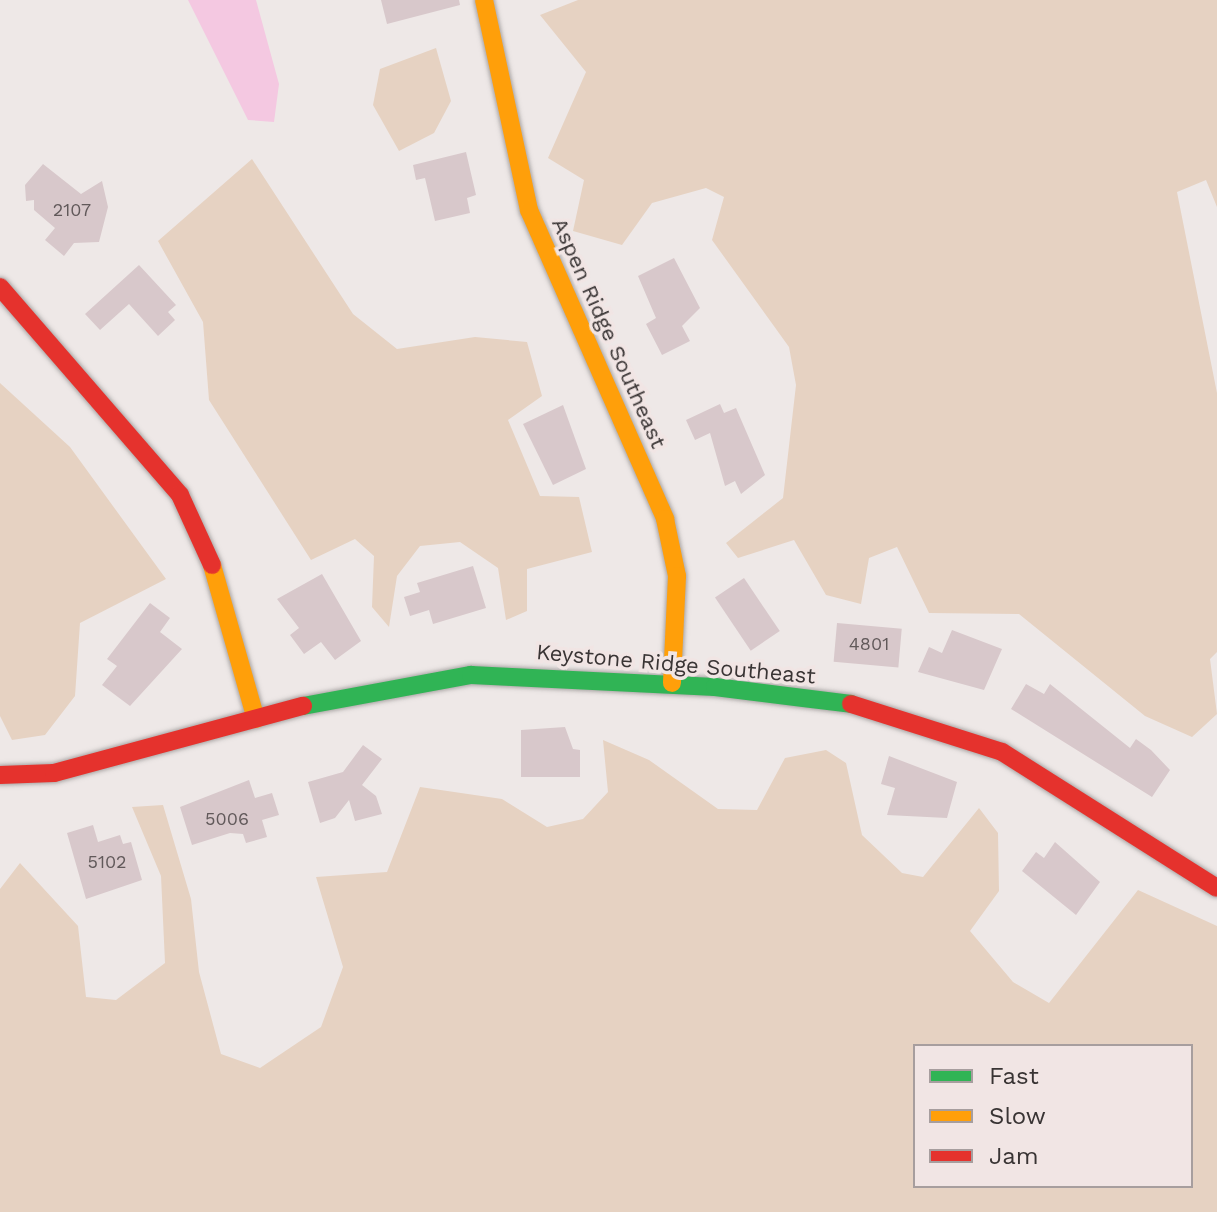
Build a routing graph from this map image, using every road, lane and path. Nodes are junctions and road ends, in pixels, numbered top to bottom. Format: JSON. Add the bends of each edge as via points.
{"nodes":[{"id":1,"x":484,"y":0,"type":"edge"},
{"id":2,"x":0,"y":287,"type":"edge"},
{"id":3,"x":672,"y":683,"type":"junction"},
{"id":4,"x":256,"y":719,"type":"junction"},
{"id":5,"x":0,"y":775,"type":"edge"},
{"id":6,"x":1217,"y":888,"type":"edge"}],
"edges":[{"from":1,"to":3,"type":"street","name":"Aspen Ridge Southeast","via":[[529,210],[665,519],[677,576]]},
{"from":2,"to":4,"type":"street","via":[[180,495],[221,586]]},
{"from":3,"to":4,"type":"street","name":"Keystone Ridge Southeast","via":[[471,675],[356,692]]},
{"from":3,"to":6,"type":"street","name":"Keystone Ridge Southeast","via":[[845,703],[939,727],[1002,752]]},
{"from":4,"to":5,"type":"street","name":"Keystone Ridge Southeast","via":[[54,773]]}]}
